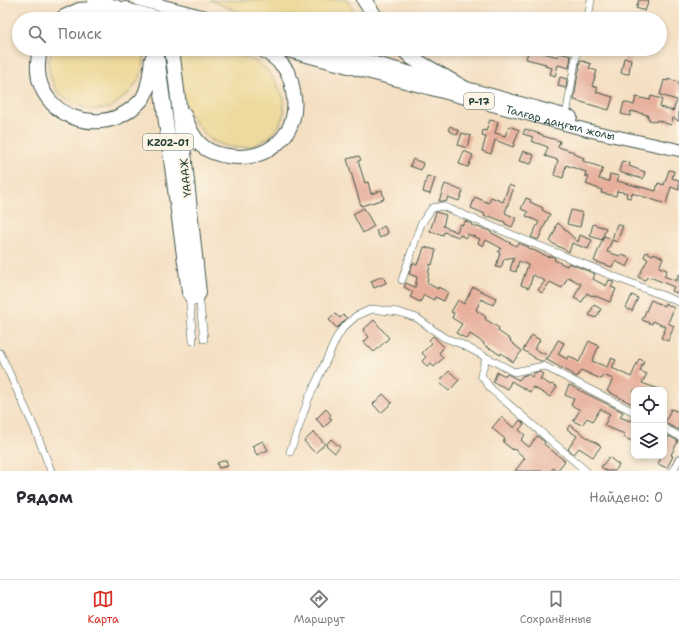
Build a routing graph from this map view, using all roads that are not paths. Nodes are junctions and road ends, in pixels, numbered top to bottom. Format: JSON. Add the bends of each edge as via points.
{"nodes":[{"id":1,"x":94,"y":0,"type":"edge"},
{"id":2,"x":140,"y":0,"type":"edge"},
{"id":3,"x":149,"y":0,"type":"edge"},
{"id":4,"x":166,"y":0,"type":"edge"},
{"id":5,"x":364,"y":0,"type":"edge"},
{"id":6,"x":591,"y":0,"type":"edge"},
{"id":7,"x":128,"y":9,"type":"junction"},
{"id":8,"x":75,"y":12,"type":"edge"},
{"id":9,"x":139,"y":12,"type":"edge"},
{"id":10,"x":150,"y":12,"type":"edge"},
{"id":11,"x":167,"y":12,"type":"edge"},
{"id":12,"x":186,"y":12,"type":"edge"},
{"id":13,"x":372,"y":12,"type":"edge"},
{"id":14,"x":589,"y":12,"type":"edge"},
{"id":15,"x":38,"y":56,"type":"edge"},
{"id":16,"x":154,"y":56,"type":"edge"},
{"id":17,"x":156,"y":56,"type":"edge"},
{"id":18,"x":173,"y":56,"type":"edge"},
{"id":19,"x":272,"y":56,"type":"edge"},
{"id":20,"x":307,"y":56,"type":"edge"},
{"id":21,"x":350,"y":56,"type":"edge"},
{"id":22,"x":410,"y":56,"type":"edge"},
{"id":23,"x":576,"y":56,"type":"edge"},
{"id":24,"x":466,"y":89,"type":"junction"},
{"id":25,"x":178,"y":98,"type":"junction"},
{"id":26,"x":566,"y":116,"type":"junction"},
{"id":27,"x":679,"y":149,"type":"edge"},
{"id":28,"x":187,"y":236,"type":"junction"},
{"id":29,"x":402,"y":280,"type":"dead end"},
{"id":30,"x":194,"y":293,"type":"junction"},
{"id":31,"x":679,"y":302,"type":"edge"},
{"id":32,"x":204,"y":339,"type":"dead end"},
{"id":33,"x":193,"y":341,"type":"dead end"},
{"id":34,"x":0,"y":353,"type":"edge"},
{"id":35,"x":486,"y":358,"type":"junction"},
{"id":36,"x":631,"y":410,"type":"edge"},
{"id":37,"x":667,"y":430,"type":"edge"},
{"id":38,"x":679,"y":436,"type":"edge"},
{"id":39,"x":290,"y":452,"type":"dead end"},
{"id":40,"x":679,"y":459,"type":"edge"},
{"id":41,"x":51,"y":471,"type":"edge"},
{"id":42,"x":586,"y":471,"type":"edge"},
{"id":43,"x":673,"y":471,"type":"edge"}],
"edges":[{"from":1,"to":7,"type":"main road"},
{"from":2,"to":12,"type":"main road","bridge":true},
{"from":3,"to":10,"type":"highway"},
{"from":4,"to":11,"type":"highway"},
{"from":5,"to":13,"type":"highway"},
{"from":6,"to":14,"type":"street"},
{"from":7,"to":8,"type":"highway","via":[[92,9]]},
{"from":7,"to":9,"type":"main road","bridge":true},
{"from":15,"to":16,"type":"highway","via":[[37,69],[41,86],[50,102],[61,112],[77,119],[91,121],[121,116],[142,99],[148,88]]},
{"from":17,"to":28,"type":"highway","name":"ҮАААЖ","number":"KZ02-01"},
{"from":18,"to":25,"type":"highway","name":"ҮАААЖ","number":"KZ02-01"},
{"from":19,"to":25,"type":"highway","via":[[284,68],[292,82],[295,99],[294,117],[288,132],[267,151],[238,158],[220,155],[205,148],[189,128]]},
{"from":20,"to":27,"type":"main road","name":"Талғар даңғыл жолы","number":"P-17","via":[[591,131]]},
{"from":21,"to":24,"type":"main road","number":"P-17"},
{"from":22,"to":24,"type":"highway"},
{"from":23,"to":26,"type":"street"},
{"from":24,"to":26,"type":"main road"},
{"from":25,"to":28,"type":"highway","name":"ҮАААЖ","number":"KZ02-01"},
{"from":26,"to":27,"type":"main road"},
{"from":28,"to":30,"type":"highway","number":"KZ02-01"},
{"from":29,"to":31,"type":"street","via":[[421,224],[432,208],[442,206]]},
{"from":30,"to":32,"type":"street","number":"KZ02-01"},
{"from":30,"to":33,"type":"street","number":"KZ02-01"},
{"from":34,"to":41,"type":"street"},
{"from":35,"to":36,"type":"street","via":[[514,372],[544,366]]},
{"from":35,"to":39,"type":"street","via":[[443,337],[417,318],[398,312],[372,309],[356,316],[337,337],[308,400]]},
{"from":35,"to":42,"type":"street","via":[[481,375],[491,389]]},
{"from":37,"to":38,"type":"street"},
{"from":40,"to":43,"type":"street"}]}
